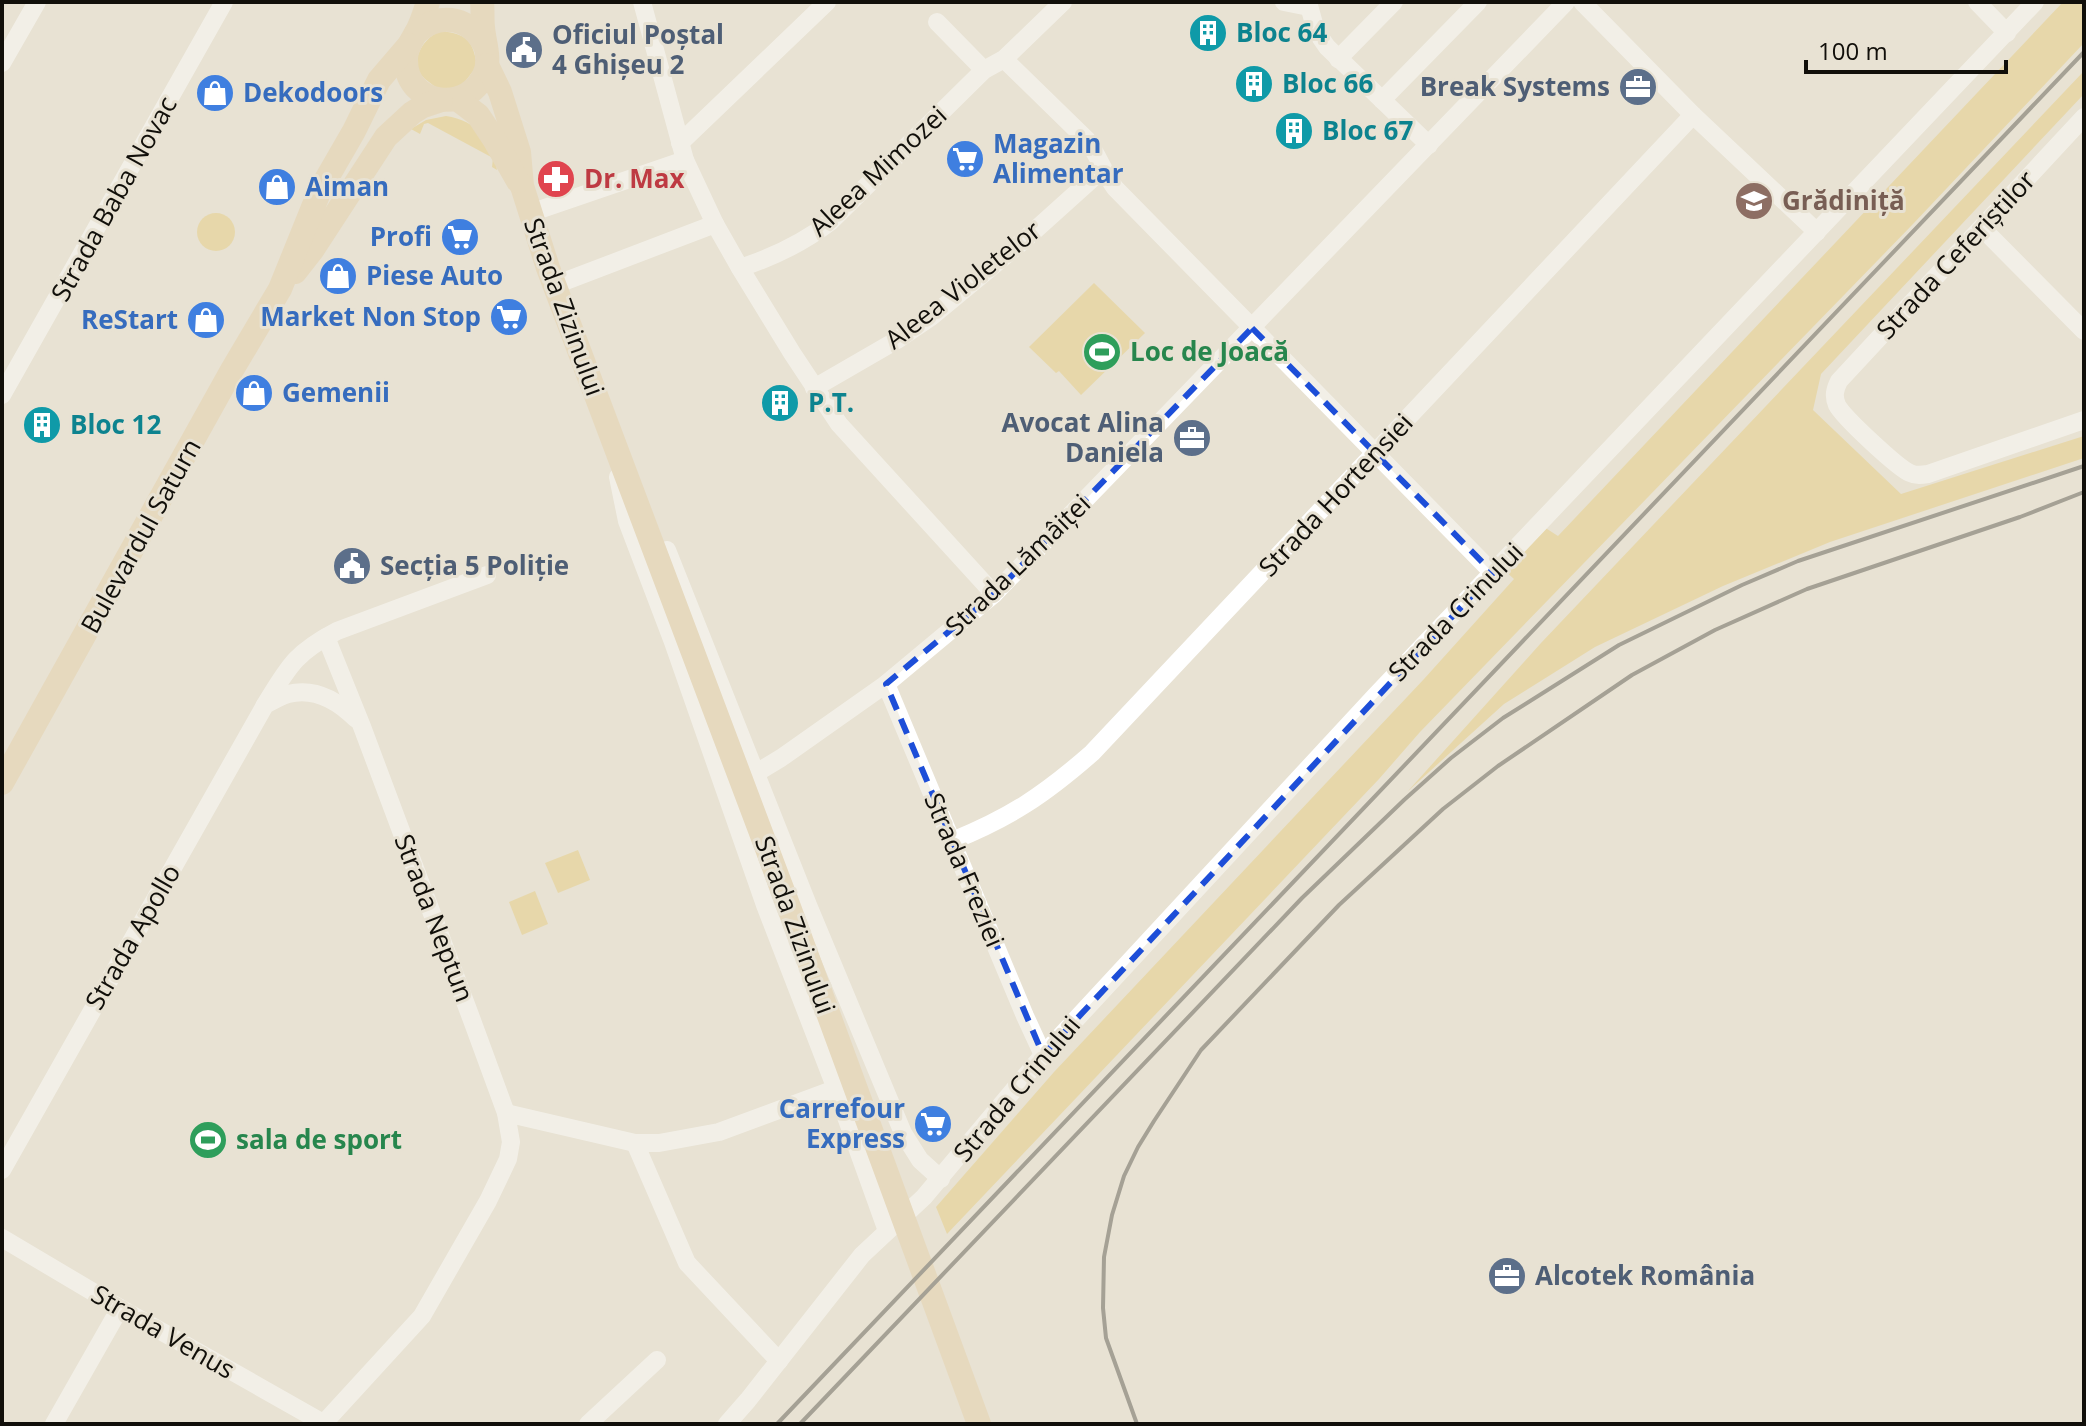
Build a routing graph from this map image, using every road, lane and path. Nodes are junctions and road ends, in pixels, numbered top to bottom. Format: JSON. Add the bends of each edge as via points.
{"nodes":[{"id":1,"x":37,"y":2,"type":"edge"},
{"id":2,"x":224,"y":2,"type":"edge"},
{"id":3,"x":428,"y":2,"type":"edge"},
{"id":4,"x":482,"y":2,"type":"edge"},
{"id":5,"x":642,"y":2,"type":"edge"},
{"id":6,"x":827,"y":2,"type":"edge"},
{"id":7,"x":1063,"y":2,"type":"edge"},
{"id":8,"x":1284,"y":2,"type":"edge"},
{"id":9,"x":1394,"y":2,"type":"edge"},
{"id":10,"x":1478,"y":2,"type":"edge"},
{"id":11,"x":1566,"y":2,"type":"edge"},
{"id":12,"x":1582,"y":2,"type":"edge"},
{"id":13,"x":1977,"y":2,"type":"edge"},
{"id":14,"x":2035,"y":2,"type":"edge"},
{"id":15,"x":1308,"y":4,"type":"edge"},
{"id":16,"x":937,"y":22,"type":"dead end"},
{"id":17,"x":2007,"y":33,"type":"junction"},
{"id":18,"x":412,"y":39,"type":"junction"},
{"id":19,"x":486,"y":56,"type":"junction"},
{"id":20,"x":1004,"y":59,"type":"junction"},
{"id":21,"x":1338,"y":59,"type":"junction"},
{"id":22,"x":2,"y":63,"type":"edge"},
{"id":23,"x":984,"y":70,"type":"junction"},
{"id":24,"x":449,"y":100,"type":"junction"},
{"id":25,"x":1382,"y":100,"type":"junction"},
{"id":26,"x":1693,"y":115,"type":"junction"},
{"id":27,"x":2084,"y":117,"type":"edge"},
{"id":28,"x":1429,"y":145,"type":"junction"},
{"id":29,"x":683,"y":152,"type":"junction"},
{"id":30,"x":1103,"y":169,"type":"junction"},
{"id":31,"x":522,"y":186,"type":"junction"},
{"id":32,"x":530,"y":213,"type":"junction"},
{"id":33,"x":715,"y":224,"type":"junction"},
{"id":34,"x":1982,"y":228,"type":"junction"},
{"id":35,"x":1817,"y":232,"type":"junction"},
{"id":36,"x":740,"y":268,"type":"junction"},
{"id":37,"x":555,"y":285,"type":"junction"},
{"id":38,"x":280,"y":289,"type":"junction"},
{"id":39,"x":1252,"y":328,"type":"junction"},
{"id":40,"x":2084,"y":331,"type":"edge"},
{"id":41,"x":814,"y":388,"type":"junction"},
{"id":42,"x":2,"y":395,"type":"edge"},
{"id":43,"x":2084,"y":420,"type":"edge"},
{"id":44,"x":608,"y":427,"type":"junction"},
{"id":45,"x":1376,"y":454,"type":"junction"},
{"id":46,"x":1493,"y":573,"type":"junction"},
{"id":47,"x":487,"y":575,"type":"dead end"},
{"id":48,"x":994,"y":594,"type":"junction"},
{"id":49,"x":326,"y":637,"type":"junction"},
{"id":50,"x":886,"y":684,"type":"junction"},
{"id":51,"x":265,"y":705,"type":"junction"},
{"id":52,"x":361,"y":724,"type":"junction"},
{"id":53,"x":756,"y":773,"type":"junction"},
{"id":54,"x":2,"y":783,"type":"edge"},
{"id":55,"x":952,"y":841,"type":"junction"},
{"id":56,"x":1043,"y":1055,"type":"junction"},
{"id":57,"x":877,"y":1073,"type":"junction"},
{"id":58,"x":836,"y":1089,"type":"junction"},
{"id":59,"x":506,"y":1113,"type":"junction"},
{"id":60,"x":635,"y":1143,"type":"junction"},
{"id":61,"x":2,"y":1170,"type":"edge"},
{"id":62,"x":941,"y":1179,"type":"junction"},
{"id":63,"x":887,"y":1231,"type":"junction"},
{"id":64,"x":2,"y":1238,"type":"edge"},
{"id":65,"x":120,"y":1308,"type":"junction"},
{"id":66,"x":657,"y":1360,"type":"dead end"},
{"id":67,"x":779,"y":1361,"type":"junction"},
{"id":68,"x":54,"y":1424,"type":"edge"},
{"id":69,"x":324,"y":1424,"type":"edge"},
{"id":70,"x":588,"y":1424,"type":"edge"},
{"id":71,"x":727,"y":1424,"type":"edge"},
{"id":72,"x":979,"y":1424,"type":"edge"}],
"edges":[{"from":1,"to":22,"type":"street"},
{"from":2,"to":42,"type":"street","name":"Strada Baba Novac"},
{"from":3,"to":18,"type":"main road"},
{"from":4,"to":19,"type":"main road"},
{"from":5,"to":29,"type":"street"},
{"from":6,"to":29,"type":"street"},
{"from":7,"to":20,"type":"street","name":"Aleea Mimozei"},
{"from":8,"to":15,"type":"street"},
{"from":9,"to":21,"type":"street"},
{"from":10,"to":25,"type":"street"},
{"from":11,"to":28,"type":"street","name":"Strada Lămâiței"},
{"from":12,"to":26,"type":"street"},
{"from":13,"to":17,"type":"street"},
{"from":14,"to":17,"type":"street","name":"Strada Crinului"},
{"from":15,"to":21,"type":"street","via":[[1321,40]]},
{"from":16,"to":23,"type":"street"},
{"from":17,"to":35,"type":"street","name":"Strada Crinului"},
{"from":18,"to":19,"type":"main road","via":[[422,27],[439,20],[458,21],[475,31]]},
{"from":18,"to":24,"type":"main road","via":[[406,55],[409,76],[422,92]]},
{"from":18,"to":38,"type":"main road","name":"Bulevardul Saturn","via":[[379,80],[320,190]]},
{"from":19,"to":24,"type":"main road","via":[[475,88]]},
{"from":19,"to":31,"type":"main road","name":"Strada Zizinului","via":[[519,152]]},
{"from":20,"to":23,"type":"street","name":"Aleea Mimozei"},
{"from":20,"to":30,"type":"street","via":[[1087,140]]},
{"from":21,"to":25,"type":"street"},
{"from":23,"to":36,"type":"street","name":"Aleea Mimozei","via":[[830,222],[787,249]]},
{"from":24,"to":31,"type":"main road","name":"Strada Zizinului","via":[[478,115]]},
{"from":24,"to":38,"type":"main road","name":"Bulevardul Saturn","via":[[423,106],[386,137],[313,249]]},
{"from":25,"to":28,"type":"street"},
{"from":26,"to":35,"type":"street"},
{"from":26,"to":45,"type":"street","name":"Strada Hortensiei"},
{"from":27,"to":34,"type":"street","name":"Strada Ceferiștilor"},
{"from":28,"to":39,"type":"street","name":"Strada Lămâiței"},
{"from":29,"to":32,"type":"street"},
{"from":29,"to":33,"type":"street"},
{"from":30,"to":39,"type":"street","via":[[1115,188]]},
{"from":30,"to":41,"type":"street","name":"Aleea Violetelor","via":[[931,317]]},
{"from":31,"to":32,"type":"main road","name":"Strada Zizinului"},
{"from":32,"to":37,"type":"main road","name":"Strada Zizinului"},
{"from":33,"to":36,"type":"street"},
{"from":33,"to":37,"type":"street"},
{"from":34,"to":40,"type":"street"},
{"from":34,"to":43,"type":"street","name":"Strada Ceferiștilor","via":[[1839,381],[1837,405],[1914,475]]},
{"from":35,"to":46,"type":"street","name":"Strada Crinului"},
{"from":36,"to":41,"type":"street"},
{"from":37,"to":44,"type":"main road","name":"Strada Zizinului"},
{"from":38,"to":54,"type":"main road","name":"Bulevardul Saturn"},
{"from":39,"to":45,"type":"street"},
{"from":39,"to":48,"type":"street","name":"Strada Lămâiței"},
{"from":41,"to":48,"type":"street","via":[[839,424]]},
{"from":44,"to":53,"type":"street","name":"Strada Zizinului","via":[[664,543]]},
{"from":44,"to":58,"type":"street","name":"Strada Zizinului","via":[[627,521]]},
{"from":44,"to":72,"type":"main road","name":"Strada Zizinului"},
{"from":45,"to":46,"type":"street"},
{"from":45,"to":55,"type":"street","name":"Strada Hortensiei","via":[[1092,753],[1024,807]]},
{"from":46,"to":56,"type":"street","name":"Strada Crinului"},
{"from":47,"to":49,"type":"street"},
{"from":48,"to":50,"type":"street","name":"Strada Lămâiței"},
{"from":49,"to":51,"type":"street","name":"Strada Apollo","via":[[300,653]]},
{"from":49,"to":52,"type":"street","name":"Strada Neptun"},
{"from":50,"to":53,"type":"street","name":"Strada Lămâiței"},
{"from":50,"to":55,"type":"street","name":"Strada Freziei"},
{"from":51,"to":52,"type":"street","name":"Strada Neptun","via":[[289,693],[314,693],[333,699]]},
{"from":51,"to":61,"type":"street","name":"Strada Apollo"},
{"from":52,"to":59,"type":"street","name":"Strada Neptun"},
{"from":53,"to":57,"type":"street"},
{"from":55,"to":56,"type":"street","name":"Strada Freziei"},
{"from":56,"to":62,"type":"street","name":"Strada Crinului"},
{"from":57,"to":58,"type":"street"},
{"from":57,"to":62,"type":"street","via":[[912,1150]]},
{"from":58,"to":60,"type":"street","via":[[719,1132]]},
{"from":58,"to":63,"type":"street","name":"Strada Zizinului"},
{"from":59,"to":60,"type":"street"},
{"from":59,"to":69,"type":"street","name":"Strada Neptun","via":[[508,1159],[422,1316]]},
{"from":60,"to":67,"type":"street","via":[[687,1263]]},
{"from":62,"to":63,"type":"street","name":"Strada Crinului"},
{"from":63,"to":67,"type":"street","name":"Strada Crinului"},
{"from":64,"to":65,"type":"street","name":"Strada Venus"},
{"from":65,"to":68,"type":"street"},
{"from":65,"to":69,"type":"street","name":"Strada Venus"},
{"from":66,"to":70,"type":"street"},
{"from":67,"to":71,"type":"street","name":"Strada Crinului"}]}
